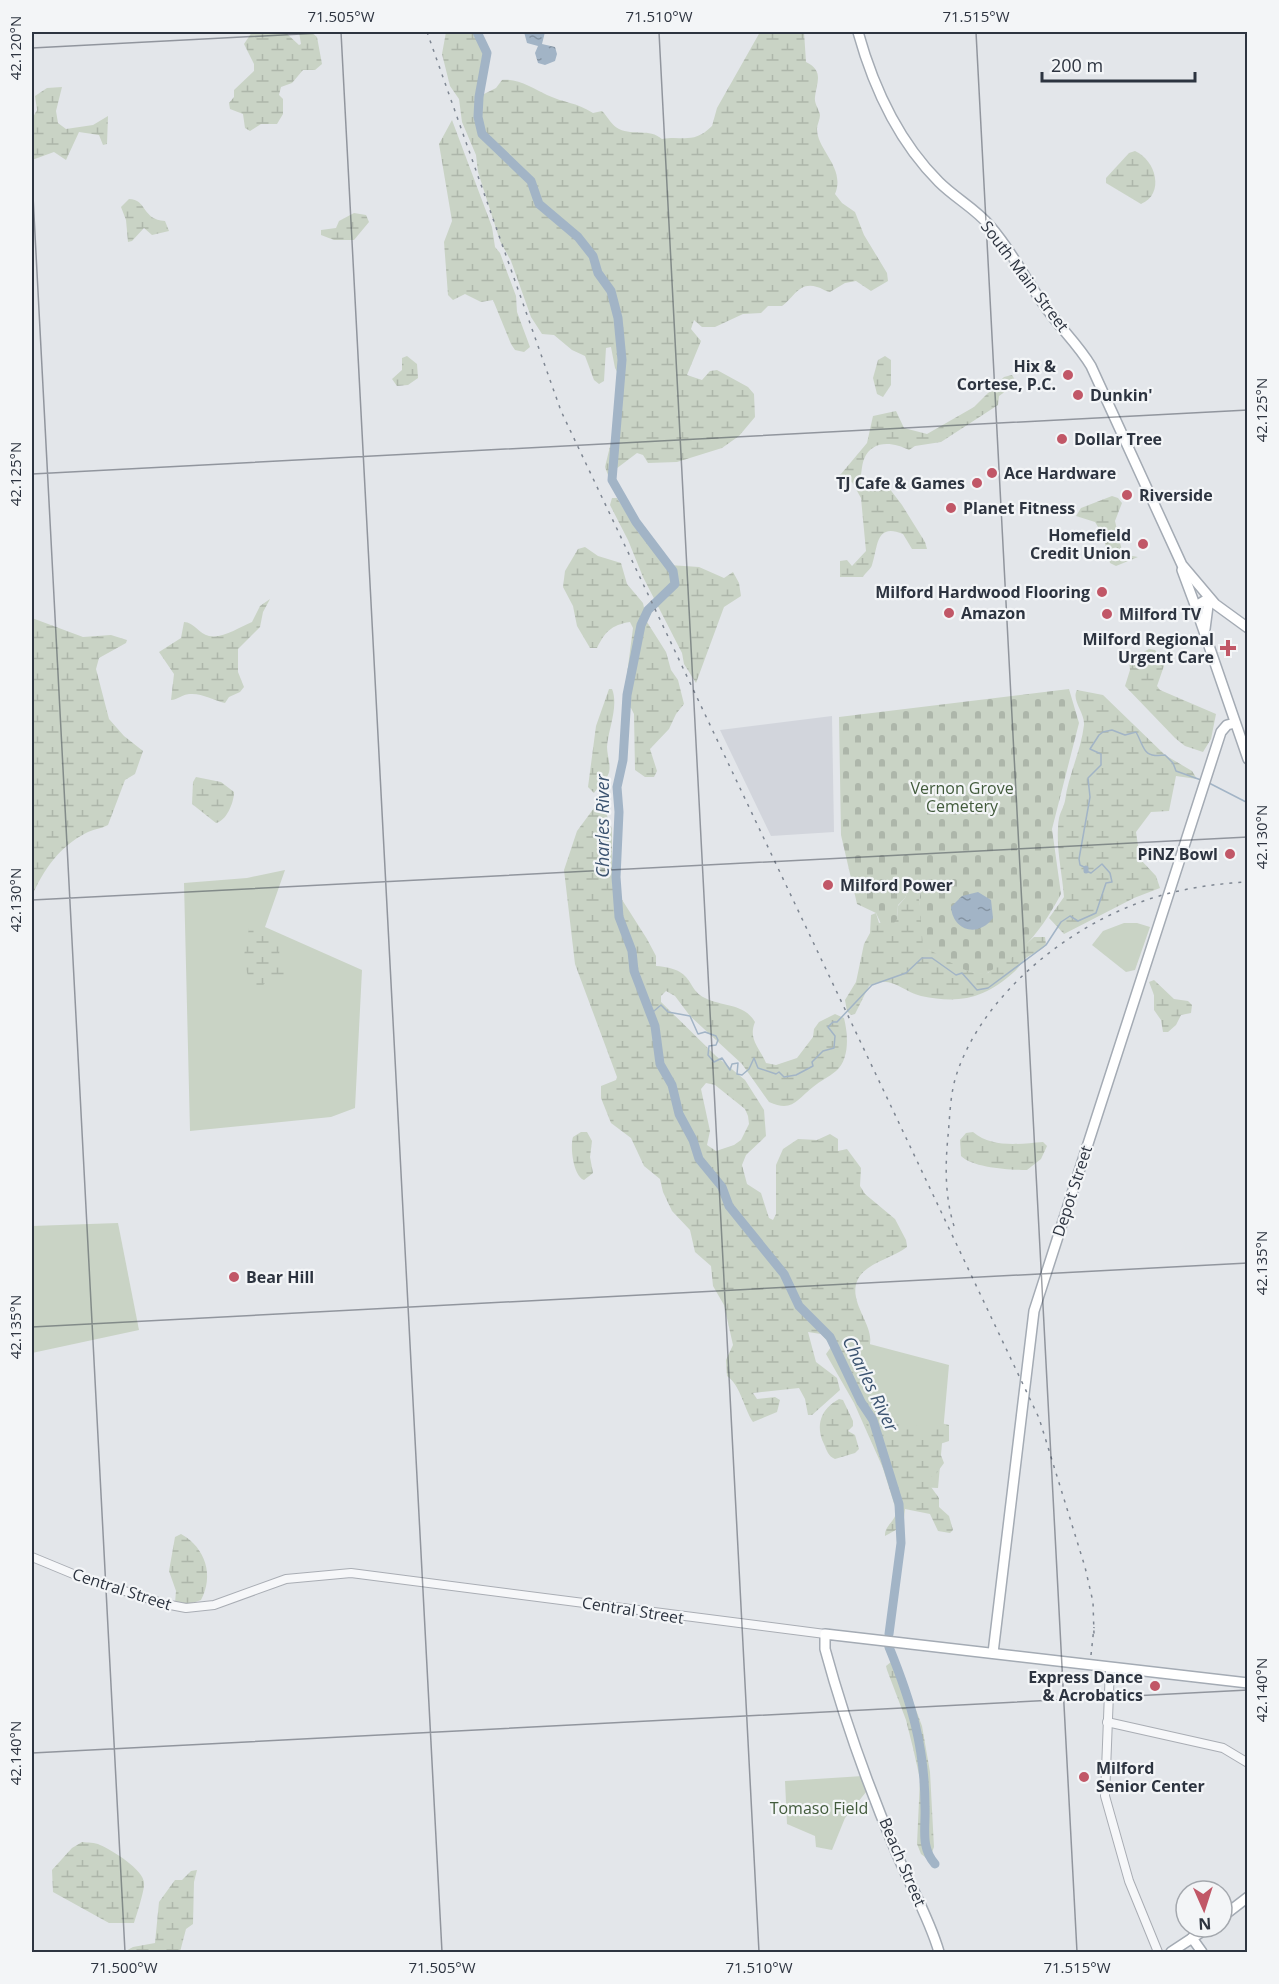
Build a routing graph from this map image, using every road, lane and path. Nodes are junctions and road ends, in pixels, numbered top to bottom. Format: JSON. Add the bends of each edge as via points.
{"nodes":[{"id":1,"x":858,"y":32,"type":"edge"},
{"id":2,"x":1179,"y":562,"type":"junction"},
{"id":3,"x":1209,"y":598,"type":"junction"},
{"id":4,"x":1231,"y":617,"type":"junction"},
{"id":5,"x":1202,"y":618,"type":"junction"},
{"id":6,"x":1248,"y":628,"type":"edge"},
{"id":7,"x":1231,"y":711,"type":"junction"},
{"id":8,"x":1237,"y":727,"type":"junction"},
{"id":9,"x":1222,"y":730,"type":"junction"},
{"id":10,"x":1218,"y":743,"type":"junction"},
{"id":11,"x":1248,"y":759,"type":"edge"},
{"id":12,"x":32,"y":1557,"type":"edge"},
{"id":13,"x":825,"y":1634,"type":"junction"},
{"id":14,"x":993,"y":1653,"type":"junction"},
{"id":15,"x":1110,"y":1667,"type":"junction"},
{"id":16,"x":1248,"y":1683,"type":"edge"},
{"id":17,"x":1107,"y":1722,"type":"junction"},
{"id":18,"x":1248,"y":1763,"type":"edge"},
{"id":19,"x":1248,"y":1897,"type":"edge"},
{"id":20,"x":1234,"y":1908,"type":"edge"},
{"id":21,"x":1191,"y":1939,"type":"edge"},
{"id":22,"x":1193,"y":1939,"type":"edge"},
{"id":23,"x":939,"y":1953,"type":"edge"},
{"id":24,"x":1158,"y":1953,"type":"edge"},
{"id":25,"x":1171,"y":1953,"type":"edge"},
{"id":26,"x":1202,"y":1953,"type":"edge"}],
"edges":[{"from":1,"to":2,"type":"main road","name":"South Main Street","via":[[879,93],[916,156],[940,183],[991,226],[1045,307],[1084,354]]},
{"from":2,"to":3,"type":"main road","name":"South Main Street"},
{"from":2,"to":5,"type":"main road"},
{"from":3,"to":4,"type":"main road","name":"South Main Street"},
{"from":3,"to":5,"type":"main road"},
{"from":4,"to":5,"type":"main road","via":[[1215,614]]},
{"from":4,"to":6,"type":"main road","name":"South Main Street"},
{"from":5,"to":7,"type":"main road"},
{"from":7,"to":8,"type":"main road"},
{"from":7,"to":9,"type":"main road","name":"Depot Street"},
{"from":8,"to":9,"type":"main road","via":[[1227,724]]},
{"from":8,"to":10,"type":"main road"},
{"from":8,"to":11,"type":"main road"},
{"from":9,"to":10,"type":"main road","name":"Depot Street"},
{"from":10,"to":14,"type":"main road","name":"Depot Street","via":[[1034,1311]]},
{"from":12,"to":13,"type":"street","name":"Central Street","via":[[78,1576],[186,1608],[214,1605],[286,1579],[351,1573]]},
{"from":13,"to":14,"type":"main road","name":"Central Street"},
{"from":13,"to":23,"type":"main road","name":"Beach Street","via":[[825,1649],[852,1741]]},
{"from":14,"to":15,"type":"main road","name":"Central Street"},
{"from":15,"to":16,"type":"main road","name":"Central Street"},
{"from":15,"to":17,"type":"street"},
{"from":17,"to":18,"type":"street","via":[[1223,1748]]},
{"from":17,"to":24,"type":"street","via":[[1105,1796],[1130,1881]]},
{"from":19,"to":20,"type":"main road"},
{"from":21,"to":25,"type":"main road"},
{"from":22,"to":26,"type":"main road"}]}
